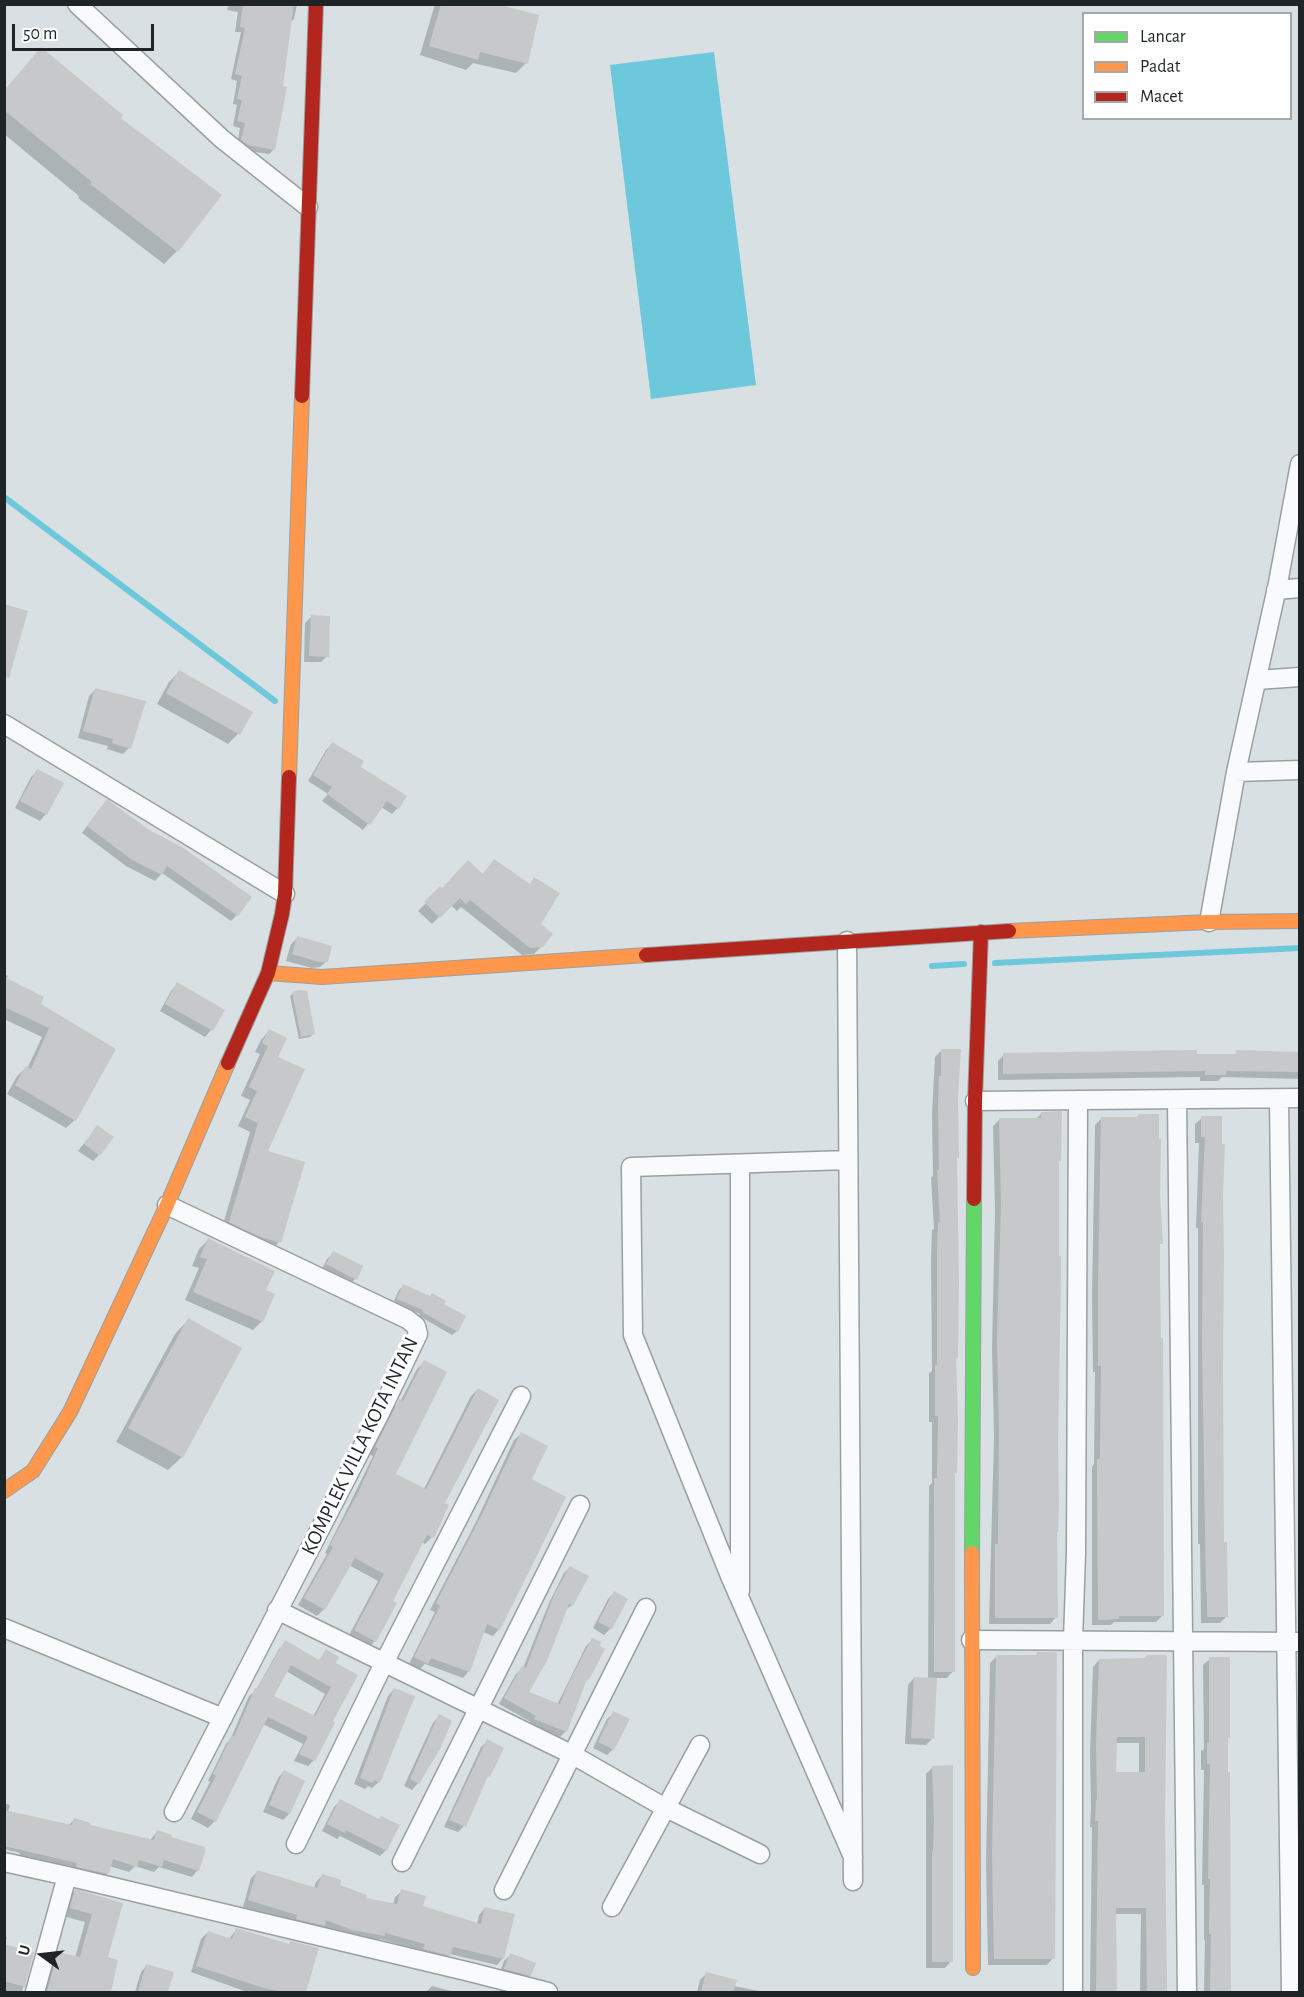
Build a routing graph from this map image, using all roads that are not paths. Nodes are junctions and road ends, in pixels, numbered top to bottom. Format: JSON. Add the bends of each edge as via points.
{"nodes":[{"id":1,"x":77,"y":4,"type":"edge"},
{"id":2,"x":316,"y":4,"type":"edge"},
{"id":3,"x":308,"y":207,"type":"junction"},
{"id":4,"x":1299,"y":464,"type":"edge"},
{"id":5,"x":1297,"y":489,"type":"edge"},
{"id":6,"x":1299,"y":588,"type":"edge"},
{"id":7,"x":1276,"y":590,"type":"junction"},
{"id":8,"x":1299,"y":677,"type":"edge"},
{"id":9,"x":1257,"y":680,"type":"junction"},
{"id":10,"x":4,"y":724,"type":"edge"},
{"id":11,"x":1299,"y":770,"type":"edge"},
{"id":12,"x":1236,"y":772,"type":"junction"},
{"id":13,"x":285,"y":894,"type":"junction"},
{"id":14,"x":1299,"y":921,"type":"edge"},
{"id":15,"x":1209,"y":922,"type":"junction"},
{"id":16,"x":981,"y":932,"type":"junction"},
{"id":17,"x":847,"y":941,"type":"junction"},
{"id":18,"x":268,"y":973,"type":"junction"},
{"id":19,"x":1299,"y":1098,"type":"edge"},
{"id":20,"x":1078,"y":1100,"type":"junction"},
{"id":21,"x":1177,"y":1100,"type":"junction"},
{"id":22,"x":1279,"y":1100,"type":"junction"},
{"id":23,"x":975,"y":1101,"type":"junction"},
{"id":24,"x":848,"y":1160,"type":"junction"},
{"id":25,"x":740,"y":1164,"type":"junction"},
{"id":26,"x":167,"y":1205,"type":"junction"},
{"id":27,"x":521,"y":1396,"type":"dead end"},
{"id":28,"x":4,"y":1491,"type":"edge"},
{"id":29,"x":580,"y":1505,"type":"dead end"},
{"id":30,"x":740,"y":1598,"type":"junction"},
{"id":31,"x":646,"y":1608,"type":"dead end"},
{"id":32,"x":278,"y":1610,"type":"junction"},
{"id":33,"x":4,"y":1628,"type":"edge"},
{"id":34,"x":971,"y":1640,"type":"junction"},
{"id":35,"x":1073,"y":1640,"type":"junction"},
{"id":36,"x":1182,"y":1640,"type":"junction"},
{"id":37,"x":1292,"y":1642,"type":"edge"},
{"id":38,"x":384,"y":1664,"type":"junction"},
{"id":39,"x":480,"y":1708,"type":"junction"},
{"id":40,"x":223,"y":1718,"type":"junction"},
{"id":41,"x":700,"y":1745,"type":"dead end"},
{"id":42,"x":573,"y":1755,"type":"junction"},
{"id":43,"x":666,"y":1808,"type":"junction"},
{"id":44,"x":174,"y":1812,"type":"dead end"},
{"id":45,"x":296,"y":1844,"type":"dead end"},
{"id":46,"x":760,"y":1854,"type":"dead end"},
{"id":47,"x":853,"y":1857,"type":"junction"},
{"id":48,"x":4,"y":1862,"type":"edge"},
{"id":49,"x":402,"y":1862,"type":"dead end"},
{"id":50,"x":67,"y":1876,"type":"junction"},
{"id":51,"x":854,"y":1881,"type":"dead end"},
{"id":52,"x":504,"y":1890,"type":"dead end"},
{"id":53,"x":612,"y":1906,"type":"dead end"},
{"id":54,"x":973,"y":1968,"type":"dead end"},
{"id":55,"x":35,"y":1992,"type":"edge"},
{"id":56,"x":548,"y":1992,"type":"edge"},
{"id":57,"x":1073,"y":1992,"type":"edge"},
{"id":58,"x":1187,"y":1992,"type":"edge"},
{"id":59,"x":1291,"y":1992,"type":"edge"}],
"edges":[{"from":1,"to":3,"type":"street","via":[[222,139]]},
{"from":2,"to":3,"type":"street"},
{"from":3,"to":13,"type":"street"},
{"from":4,"to":5,"type":"street"},
{"from":5,"to":7,"type":"street"},
{"from":6,"to":7,"type":"street"},
{"from":7,"to":9,"type":"street"},
{"from":8,"to":9,"type":"street"},
{"from":9,"to":12,"type":"street"},
{"from":10,"to":13,"type":"street"},
{"from":11,"to":12,"type":"street"},
{"from":12,"to":15,"type":"street"},
{"from":13,"to":18,"type":"street"},
{"from":14,"to":15,"type":"street"},
{"from":15,"to":16,"type":"street"},
{"from":16,"to":17,"type":"street"},
{"from":16,"to":23,"type":"street"},
{"from":17,"to":18,"type":"street","via":[[322,977]]},
{"from":17,"to":24,"type":"street"},
{"from":18,"to":26,"type":"street"},
{"from":19,"to":22,"type":"street"},
{"from":20,"to":21,"type":"street"},
{"from":20,"to":23,"type":"street"},
{"from":20,"to":35,"type":"street"},
{"from":21,"to":22,"type":"street"},
{"from":21,"to":36,"type":"street"},
{"from":22,"to":37,"type":"street"},
{"from":23,"to":34,"type":"street"},
{"from":24,"to":25,"type":"street"},
{"from":24,"to":47,"type":"street"},
{"from":25,"to":30,"type":"street"},
{"from":25,"to":30,"type":"street","via":[[631,1167],[633,1335]]},
{"from":26,"to":28,"type":"street","via":[[70,1412],[33,1471]]},
{"from":26,"to":32,"type":"street","name":"KOMPLEK VILLA KOTA INTAN","via":[[416,1326],[418,1334],[380,1413]]},
{"from":27,"to":38,"type":"street"},
{"from":29,"to":39,"type":"street"},
{"from":30,"to":47,"type":"street"},
{"from":31,"to":42,"type":"street"},
{"from":32,"to":38,"type":"street"},
{"from":32,"to":40,"type":"street","name":"KOMPLEK VILLA KOTA INTAN"},
{"from":33,"to":40,"type":"street"},
{"from":34,"to":35,"type":"street"},
{"from":34,"to":54,"type":"street"},
{"from":35,"to":36,"type":"street"},
{"from":35,"to":57,"type":"street"},
{"from":36,"to":37,"type":"street"},
{"from":36,"to":58,"type":"street"},
{"from":37,"to":59,"type":"street"},
{"from":38,"to":39,"type":"street"},
{"from":38,"to":45,"type":"street"},
{"from":39,"to":42,"type":"street"},
{"from":39,"to":49,"type":"street"},
{"from":40,"to":44,"type":"street","name":"KOMPLEK VILLA KOTA INTAN"},
{"from":41,"to":43,"type":"street"},
{"from":42,"to":43,"type":"street"},
{"from":42,"to":52,"type":"street"},
{"from":43,"to":46,"type":"street"},
{"from":43,"to":53,"type":"street"},
{"from":47,"to":51,"type":"street"},
{"from":48,"to":50,"type":"street"},
{"from":50,"to":55,"type":"street"},
{"from":50,"to":56,"type":"street"}]}
